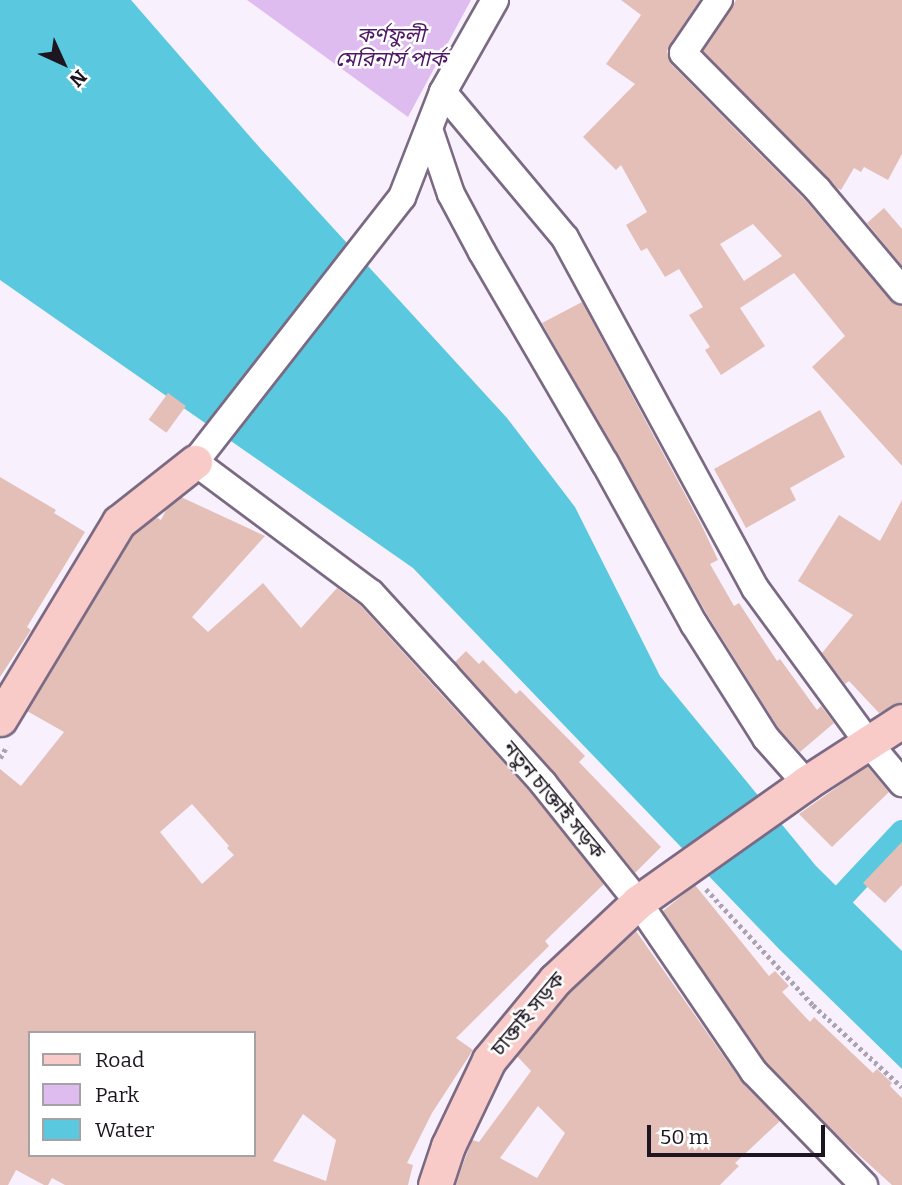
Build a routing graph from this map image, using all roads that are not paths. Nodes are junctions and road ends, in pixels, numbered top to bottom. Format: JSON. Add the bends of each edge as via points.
{"nodes":[{"id":1,"x":495,"y":0,"type":"edge"},
{"id":2,"x":719,"y":0,"type":"edge"},
{"id":3,"x":443,"y":92,"type":"junction"},
{"id":4,"x":430,"y":132,"type":"junction"},
{"id":5,"x":902,"y":290,"type":"edge"},
{"id":6,"x":195,"y":462,"type":"junction"},
{"id":7,"x":0,"y":719,"type":"edge"},
{"id":8,"x":902,"y":721,"type":"edge"},
{"id":9,"x":867,"y":741,"type":"junction"},
{"id":10,"x":902,"y":783,"type":"edge"},
{"id":11,"x":801,"y":787,"type":"junction"},
{"id":12,"x":638,"y":902,"type":"junction"},
{"id":13,"x":435,"y":1185,"type":"edge"},
{"id":14,"x":864,"y":1185,"type":"edge"}],
"edges":[{"from":1,"to":3,"type":"street"},
{"from":2,"to":5,"type":"street","via":[[683,53],[818,190]]},
{"from":3,"to":4,"type":"street"},
{"from":3,"to":9,"type":"street","via":[[565,238],[755,588]]},
{"from":4,"to":6,"type":"street","via":[[402,197]]},
{"from":4,"to":11,"type":"street","via":[[452,194],[482,252],[694,624]]},
{"from":6,"to":7,"type":"main road","via":[[119,522]]},
{"from":6,"to":12,"type":"street","name":"নতুন চাক্তাই সড়ক","via":[[371,593],[543,783]]},
{"from":8,"to":9,"type":"main road"},
{"from":9,"to":10,"type":"street"},
{"from":9,"to":11,"type":"main road"},
{"from":11,"to":12,"type":"main road","name":"চাক্তাই সড়ক"},
{"from":12,"to":13,"type":"main road","name":"চাক্তাই সড়ক","via":[[555,980],[489,1060],[448,1146]]},
{"from":12,"to":14,"type":"street","name":"নতুন চাক্তাই সড়ক","via":[[754,1072]]}]}
